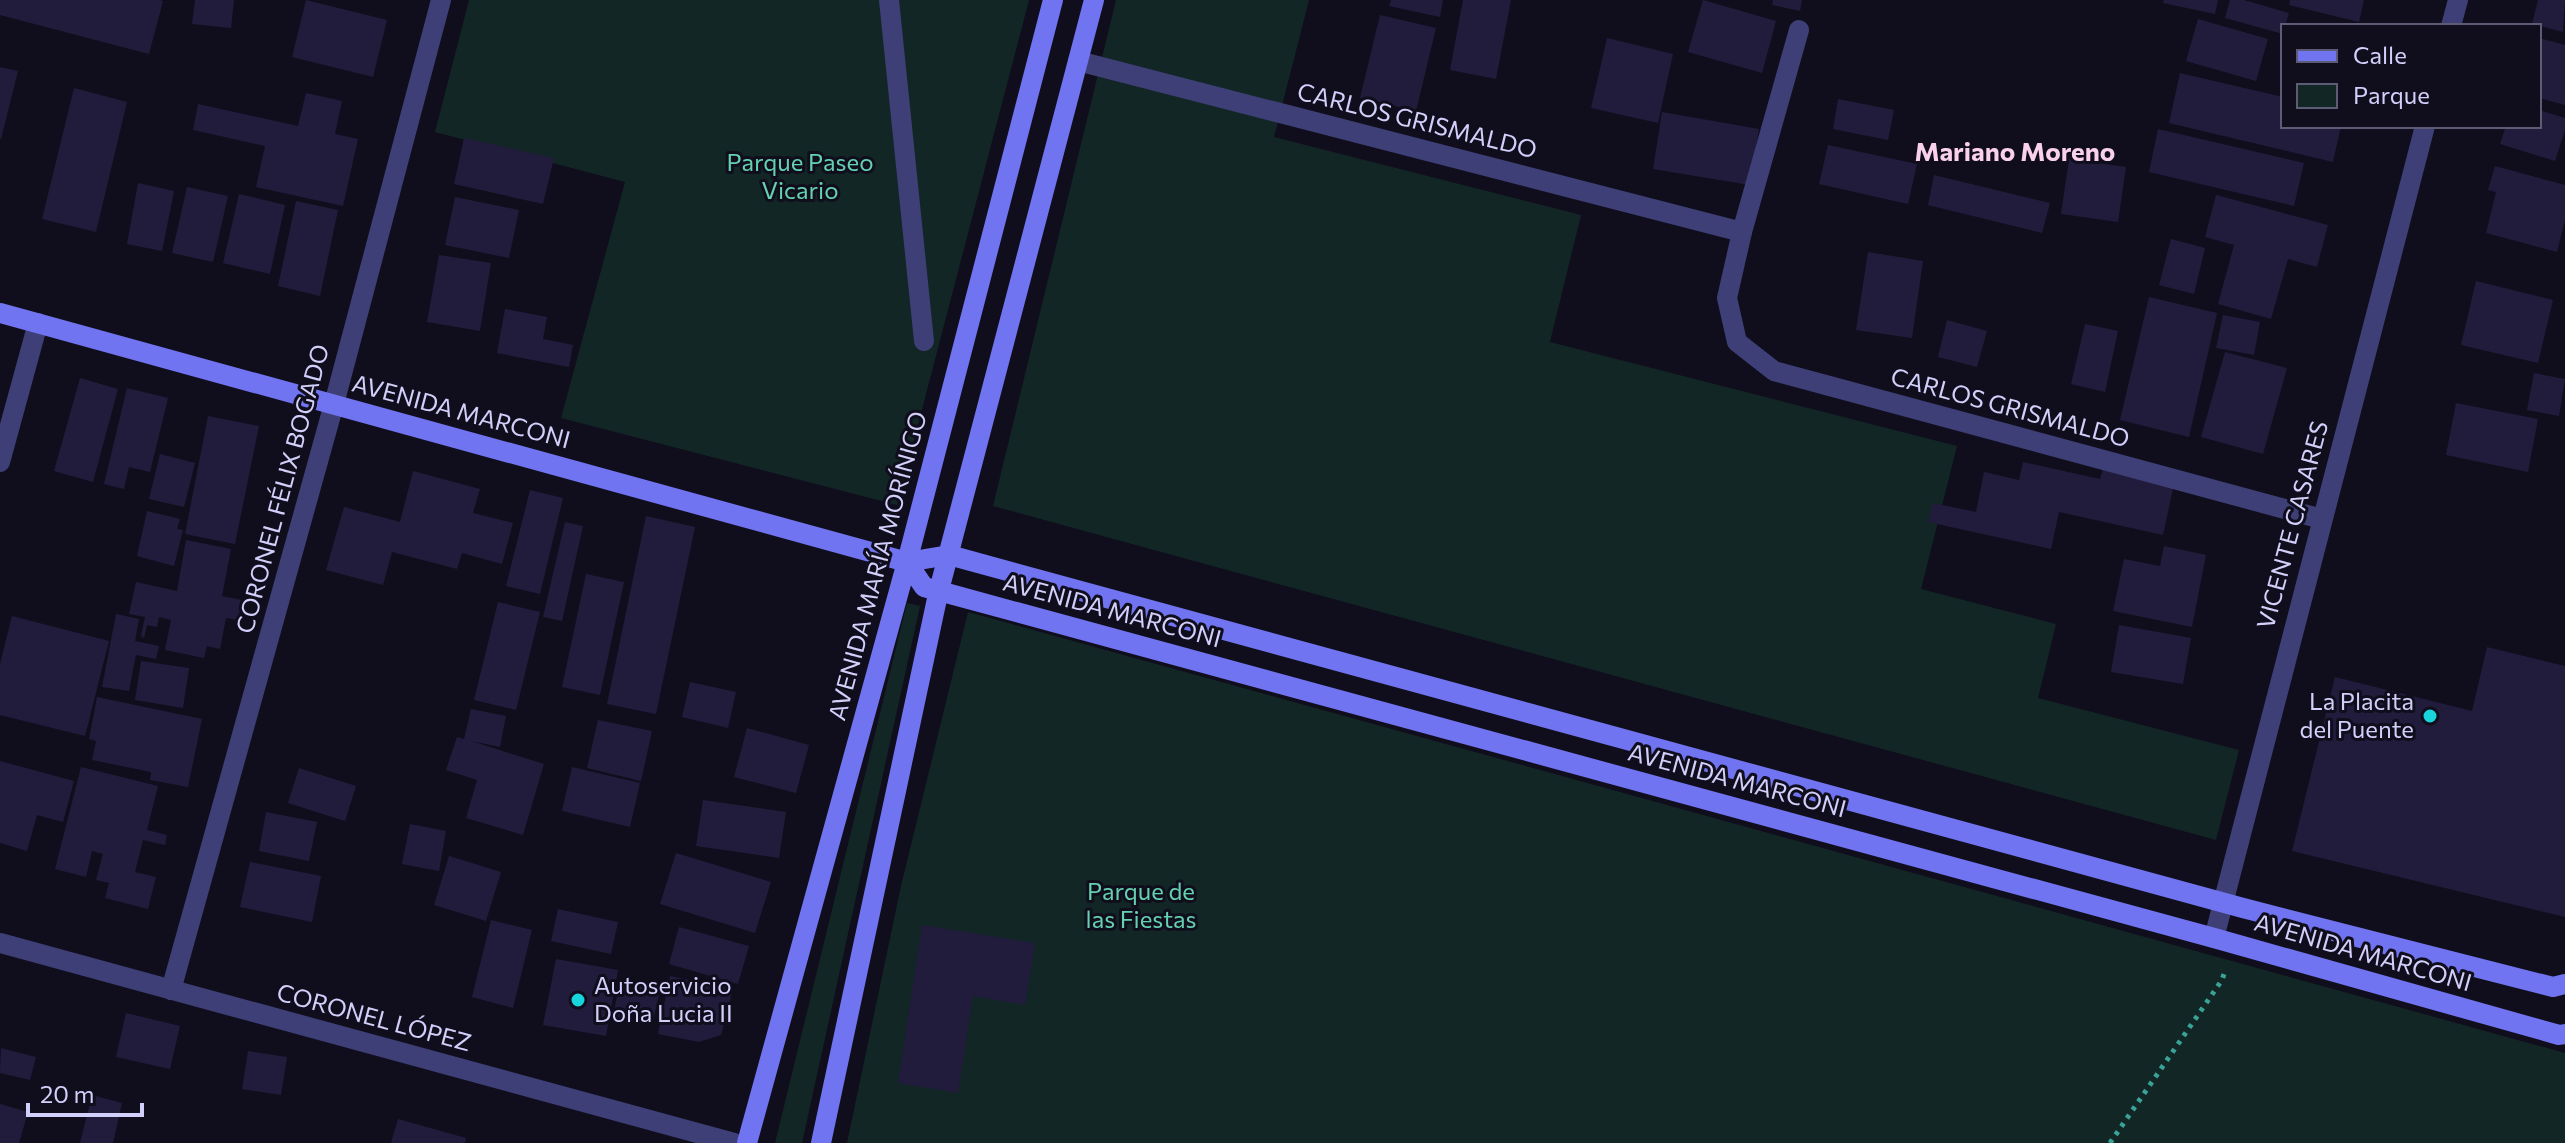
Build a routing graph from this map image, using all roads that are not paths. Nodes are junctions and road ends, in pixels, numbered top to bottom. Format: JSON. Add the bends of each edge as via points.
{"nodes":[{"id":1,"x":441,"y":0,"type":"edge"},
{"id":2,"x":889,"y":0,"type":"edge"},
{"id":3,"x":1053,"y":0,"type":"edge"},
{"id":4,"x":1094,"y":0,"type":"edge"},
{"id":5,"x":2458,"y":0,"type":"edge"},
{"id":6,"x":2452,"y":24,"type":"edge"},
{"id":7,"x":1799,"y":30,"type":"dead end"},
{"id":8,"x":1078,"y":61,"type":"junction"},
{"id":9,"x":2424,"y":128,"type":"edge"},
{"id":10,"x":1742,"y":232,"type":"junction"},
{"id":11,"x":0,"y":313,"type":"edge"},
{"id":12,"x":38,"y":323,"type":"junction"},
{"id":13,"x":924,"y":341,"type":"dead end"},
{"id":14,"x":334,"y":404,"type":"junction"},
{"id":15,"x":0,"y":462,"type":"edge"},
{"id":16,"x":2322,"y":519,"type":"junction"},
{"id":17,"x":949,"y":555,"type":"junction"},
{"id":18,"x":907,"y":562,"type":"junction"},
{"id":19,"x":939,"y":591,"type":"junction"},
{"id":20,"x":2223,"y":903,"type":"junction"},
{"id":21,"x":2224,"y":940,"type":"junction"},
{"id":22,"x":0,"y":943,"type":"edge"},
{"id":23,"x":2565,"y":984,"type":"edge"},
{"id":24,"x":171,"y":990,"type":"junction"},
{"id":25,"x":2565,"y":1034,"type":"edge"},
{"id":26,"x":734,"y":1143,"type":"edge"},
{"id":27,"x":747,"y":1143,"type":"edge"},
{"id":28,"x":821,"y":1143,"type":"edge"}],
"edges":[{"from":1,"to":14,"type":"street","name":"CORONEL FÉLIX BOGADO"},
{"from":2,"to":13,"type":"street"},
{"from":3,"to":18,"type":"main road","name":"AVENIDA MARÍA MORÍNIGO"},
{"from":4,"to":8,"type":"main road"},
{"from":5,"to":6,"type":"street"},
{"from":7,"to":10,"type":"street"},
{"from":8,"to":10,"type":"street","name":"CARLOS GRISMALDO"},
{"from":8,"to":17,"type":"main road"},
{"from":9,"to":16,"type":"street","name":"VICENTE CASARES"},
{"from":10,"to":16,"type":"street","name":"CARLOS GRISMALDO","via":[[1727,298],[1737,342],[1774,371]]},
{"from":11,"to":12,"type":"main road","name":"AVENIDA MARCONI"},
{"from":12,"to":14,"type":"main road","name":"AVENIDA MARCONI"},
{"from":12,"to":15,"type":"street"},
{"from":14,"to":18,"type":"main road","name":"AVENIDA MARCONI"},
{"from":14,"to":24,"type":"street","name":"CORONEL FÉLIX BOGADO"},
{"from":16,"to":20,"type":"street","name":"VICENTE CASARES"},
{"from":17,"to":18,"type":"main road","name":"AVENIDA MARCONI"},
{"from":17,"to":19,"type":"main road"},
{"from":17,"to":20,"type":"main road","name":"AVENIDA MARCONI"},
{"from":18,"to":19,"type":"main road","name":"AVENIDA MARCONI","via":[[924,587]]},
{"from":18,"to":27,"type":"main road","name":"AVENIDA MARÍA MORÍNIGO"},
{"from":19,"to":21,"type":"main road","name":"AVENIDA MARCONI"},
{"from":19,"to":28,"type":"main road"},
{"from":20,"to":21,"type":"street","name":"VICENTE CASARES"},
{"from":20,"to":23,"type":"main road","name":"AVENIDA MARCONI","via":[[2553,987]]},
{"from":21,"to":25,"type":"main road","name":"AVENIDA MARCONI"},
{"from":22,"to":24,"type":"street","name":"CORONEL LÓPEZ"},
{"from":24,"to":26,"type":"street","name":"CORONEL LÓPEZ"}]}
